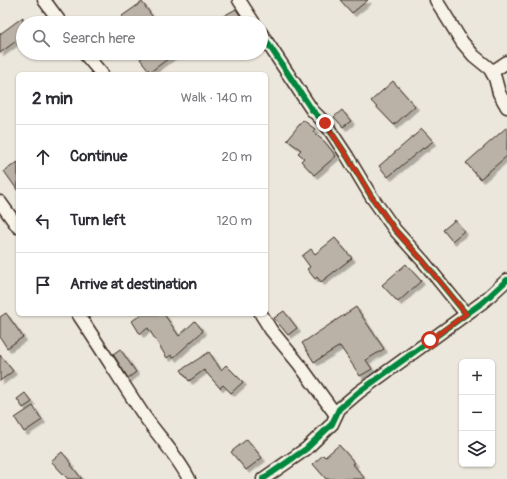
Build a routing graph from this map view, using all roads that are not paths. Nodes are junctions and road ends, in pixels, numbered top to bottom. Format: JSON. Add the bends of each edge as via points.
{"nodes":[{"id":1,"x":44,"y":0,"type":"edge"},
{"id":2,"x":239,"y":0,"type":"edge"},
{"id":3,"x":436,"y":0,"type":"edge"},
{"id":4,"x":56,"y":16,"type":"edge"},
{"id":5,"x":249,"y":16,"type":"edge"},
{"id":6,"x":268,"y":44,"type":"edge"},
{"id":7,"x":90,"y":60,"type":"edge"},
{"id":8,"x":507,"y":62,"type":"edge"},
{"id":9,"x":100,"y":72,"type":"edge"},
{"id":10,"x":492,"y":72,"type":"junction"},
{"id":11,"x":507,"y":107,"type":"edge"},
{"id":12,"x":0,"y":202,"type":"edge"},
{"id":13,"x":16,"y":224,"type":"edge"},
{"id":14,"x":507,"y":280,"type":"edge"},
{"id":15,"x":466,"y":314,"type":"junction"},
{"id":16,"x":79,"y":316,"type":"edge"},
{"id":17,"x":262,"y":316,"type":"edge"},
{"id":18,"x":336,"y":415,"type":"junction"},
{"id":19,"x":189,"y":479,"type":"edge"},
{"id":20,"x":263,"y":479,"type":"edge"}],
"edges":[{"from":1,"to":4,"type":"street"},
{"from":2,"to":5,"type":"street"},
{"from":3,"to":10,"type":"street","via":[[462,42]]},
{"from":6,"to":15,"type":"street","via":[[312,110],[325,123],[395,230]]},
{"from":7,"to":9,"type":"street"},
{"from":8,"to":10,"type":"street"},
{"from":10,"to":11,"type":"street"},
{"from":12,"to":13,"type":"street"},
{"from":14,"to":15,"type":"street"},
{"from":15,"to":18,"type":"street","via":[[359,392]]},
{"from":16,"to":19,"type":"street"},
{"from":17,"to":18,"type":"street"},
{"from":18,"to":20,"type":"street","via":[[332,424],[306,449]]}]}
